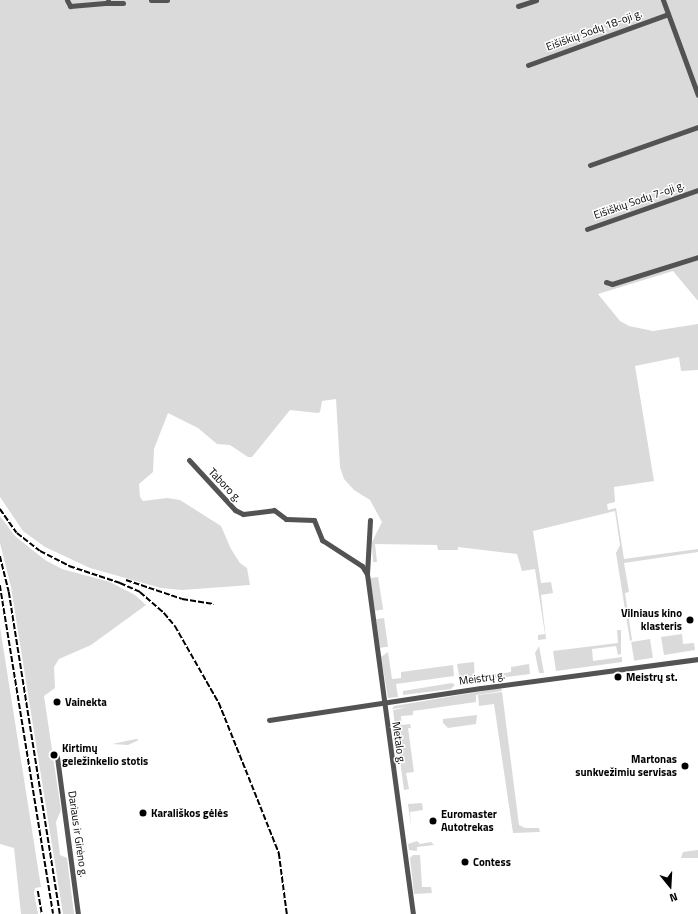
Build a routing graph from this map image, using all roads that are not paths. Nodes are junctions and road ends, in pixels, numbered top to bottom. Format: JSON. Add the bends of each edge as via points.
{"nodes":[{"id":1,"x":67,"y":0,"type":"edge"},
{"id":2,"x":167,"y":0,"type":"edge"},
{"id":3,"x":536,"y":0,"type":"edge"},
{"id":4,"x":663,"y":0,"type":"edge"},
{"id":5,"x":151,"y":1,"type":"edge"},
{"id":6,"x":108,"y":2,"type":"edge"},
{"id":7,"x":123,"y":3,"type":"dead end"},
{"id":8,"x":518,"y":6,"type":"dead end"},
{"id":9,"x":668,"y":14,"type":"junction"},
{"id":10,"x":528,"y":65,"type":"dead end"},
{"id":11,"x":698,"y":95,"type":"edge"},
{"id":12,"x":698,"y":127,"type":"edge"},
{"id":13,"x":590,"y":165,"type":"dead end"},
{"id":14,"x":698,"y":190,"type":"edge"},
{"id":15,"x":587,"y":229,"type":"dead end"},
{"id":16,"x":698,"y":257,"type":"edge"},
{"id":17,"x":606,"y":282,"type":"dead end"},
{"id":18,"x":189,"y":460,"type":"dead end"},
{"id":19,"x":370,"y":520,"type":"dead end"},
{"id":20,"x":367,"y":574,"type":"junction"},
{"id":21,"x":698,"y":659,"type":"edge"},
{"id":22,"x":383,"y":702,"type":"junction"},
{"id":23,"x":269,"y":720,"type":"dead end"},
{"id":24,"x":57,"y":757,"type":"dead end"},
{"id":25,"x":78,"y":914,"type":"edge"},
{"id":26,"x":413,"y":914,"type":"edge"}],
"edges":[{"from":1,"to":6,"type":"street","via":[[70,6]]},
{"from":2,"to":5,"type":"street"},
{"from":3,"to":8,"type":"street"},
{"from":4,"to":9,"type":"street"},
{"from":6,"to":7,"type":"street"},
{"from":9,"to":10,"type":"street","name":"Eišiškių Sodų 18-oji g."},
{"from":9,"to":11,"type":"street"},
{"from":12,"to":13,"type":"street"},
{"from":14,"to":15,"type":"street","name":"Eišiškių Sodų 7-oji g."},
{"from":16,"to":17,"type":"street","via":[[612,284]]},
{"from":18,"to":20,"type":"street","name":"Taboro g.","via":[[235,510],[243,514],[274,510],[286,519],[314,520],[322,540],[362,566]]},
{"from":19,"to":20,"type":"street","name":"Metalo g."},
{"from":20,"to":22,"type":"street","name":"Metalo g."},
{"from":21,"to":22,"type":"street","name":"Meistrų g."},
{"from":22,"to":23,"type":"street","name":"Meistrų g."},
{"from":22,"to":26,"type":"street","name":"Metalo g."},
{"from":24,"to":25,"type":"street","name":"Dariaus ir Girėno g."}]}
